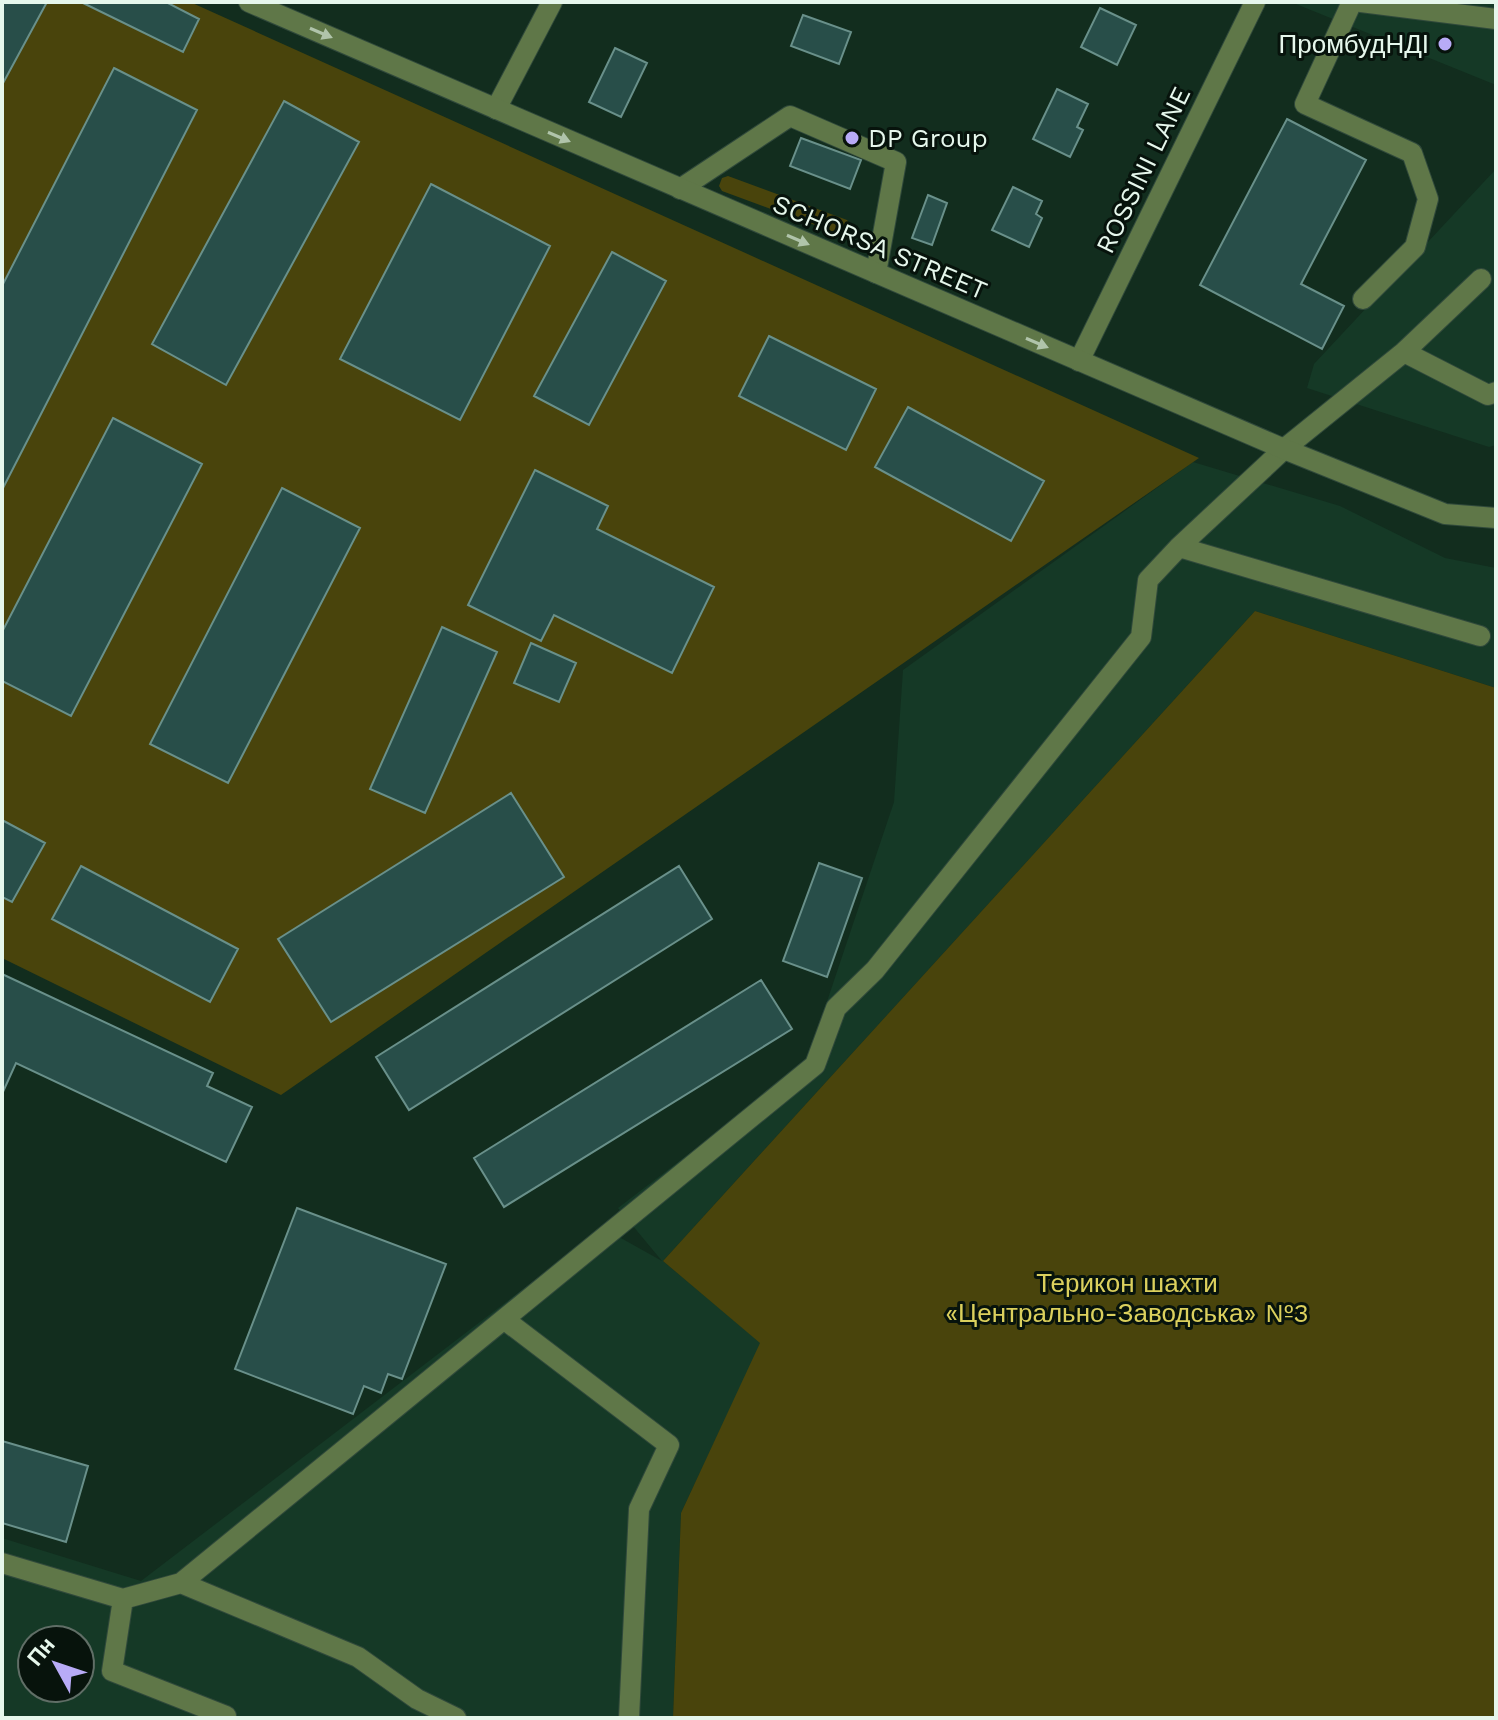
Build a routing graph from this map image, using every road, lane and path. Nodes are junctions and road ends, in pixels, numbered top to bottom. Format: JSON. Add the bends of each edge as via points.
{"nodes":[{"id":1,"x":249,"y":2,"type":"edge"},
{"id":2,"x":552,"y":2,"type":"edge"},
{"id":3,"x":1255,"y":2,"type":"edge"},
{"id":4,"x":1352,"y":2,"type":"edge"},
{"id":5,"x":1361,"y":2,"type":"edge"},
{"id":6,"x":1496,"y":19,"type":"edge"},
{"id":7,"x":496,"y":109,"type":"junction"},
{"id":8,"x":680,"y":189,"type":"junction"},
{"id":9,"x":876,"y":273,"type":"junction"},
{"id":10,"x":1481,"y":279,"type":"dead end"},
{"id":11,"x":1363,"y":299,"type":"dead end"},
{"id":12,"x":1404,"y":352,"type":"junction"},
{"id":13,"x":1079,"y":361,"type":"junction"},
{"id":14,"x":1496,"y":392,"type":"edge"},
{"id":15,"x":1284,"y":449,"type":"junction"},
{"id":16,"x":1496,"y":518,"type":"edge"},
{"id":17,"x":1179,"y":547,"type":"junction"},
{"id":18,"x":1480,"y":636,"type":"dead end"},
{"id":19,"x":505,"y":1320,"type":"junction"},
{"id":20,"x":2,"y":1563,"type":"edge"},
{"id":21,"x":181,"y":1583,"type":"junction"},
{"id":22,"x":123,"y":1599,"type":"junction"},
{"id":23,"x":226,"y":1716,"type":"dead end"},
{"id":24,"x":456,"y":1718,"type":"edge"},
{"id":25,"x":629,"y":1718,"type":"edge"}],
"edges":[{"from":1,"to":7,"type":"street","name":"SCHORSA STREET","one_way":true},
{"from":2,"to":7,"type":"street"},
{"from":3,"to":13,"type":"street","name":"ROSSINI LANE"},
{"from":4,"to":11,"type":"street","via":[[1305,104],[1412,153],[1428,199],[1415,247]]},
{"from":5,"to":6,"type":"street"},
{"from":7,"to":8,"type":"street","name":"SCHORSA STREET","one_way":true},
{"from":8,"to":9,"type":"street","name":"SCHORSA STREET","one_way":true},
{"from":8,"to":9,"type":"street","via":[[790,116],[896,162]]},
{"from":9,"to":13,"type":"street","name":"SCHORSA STREET","one_way":true},
{"from":10,"to":12,"type":"street"},
{"from":12,"to":14,"type":"street","via":[[1488,395]]},
{"from":12,"to":15,"type":"street"},
{"from":13,"to":15,"type":"street","name":"SCHORSA STREET"},
{"from":15,"to":16,"type":"street","name":"SCHORSA STREET","via":[[1445,514]]},
{"from":15,"to":17,"type":"street"},
{"from":17,"to":18,"type":"street"},
{"from":17,"to":19,"type":"street","via":[[1148,580],[1141,637],[875,970],[836,1008],[815,1065]]},
{"from":19,"to":21,"type":"street"},
{"from":19,"to":25,"type":"street","via":[[669,1445],[639,1509]]},
{"from":20,"to":22,"type":"street"},
{"from":21,"to":22,"type":"street"},
{"from":21,"to":24,"type":"street","via":[[358,1657],[417,1699]]},
{"from":22,"to":23,"type":"street","via":[[112,1671]]}]}
